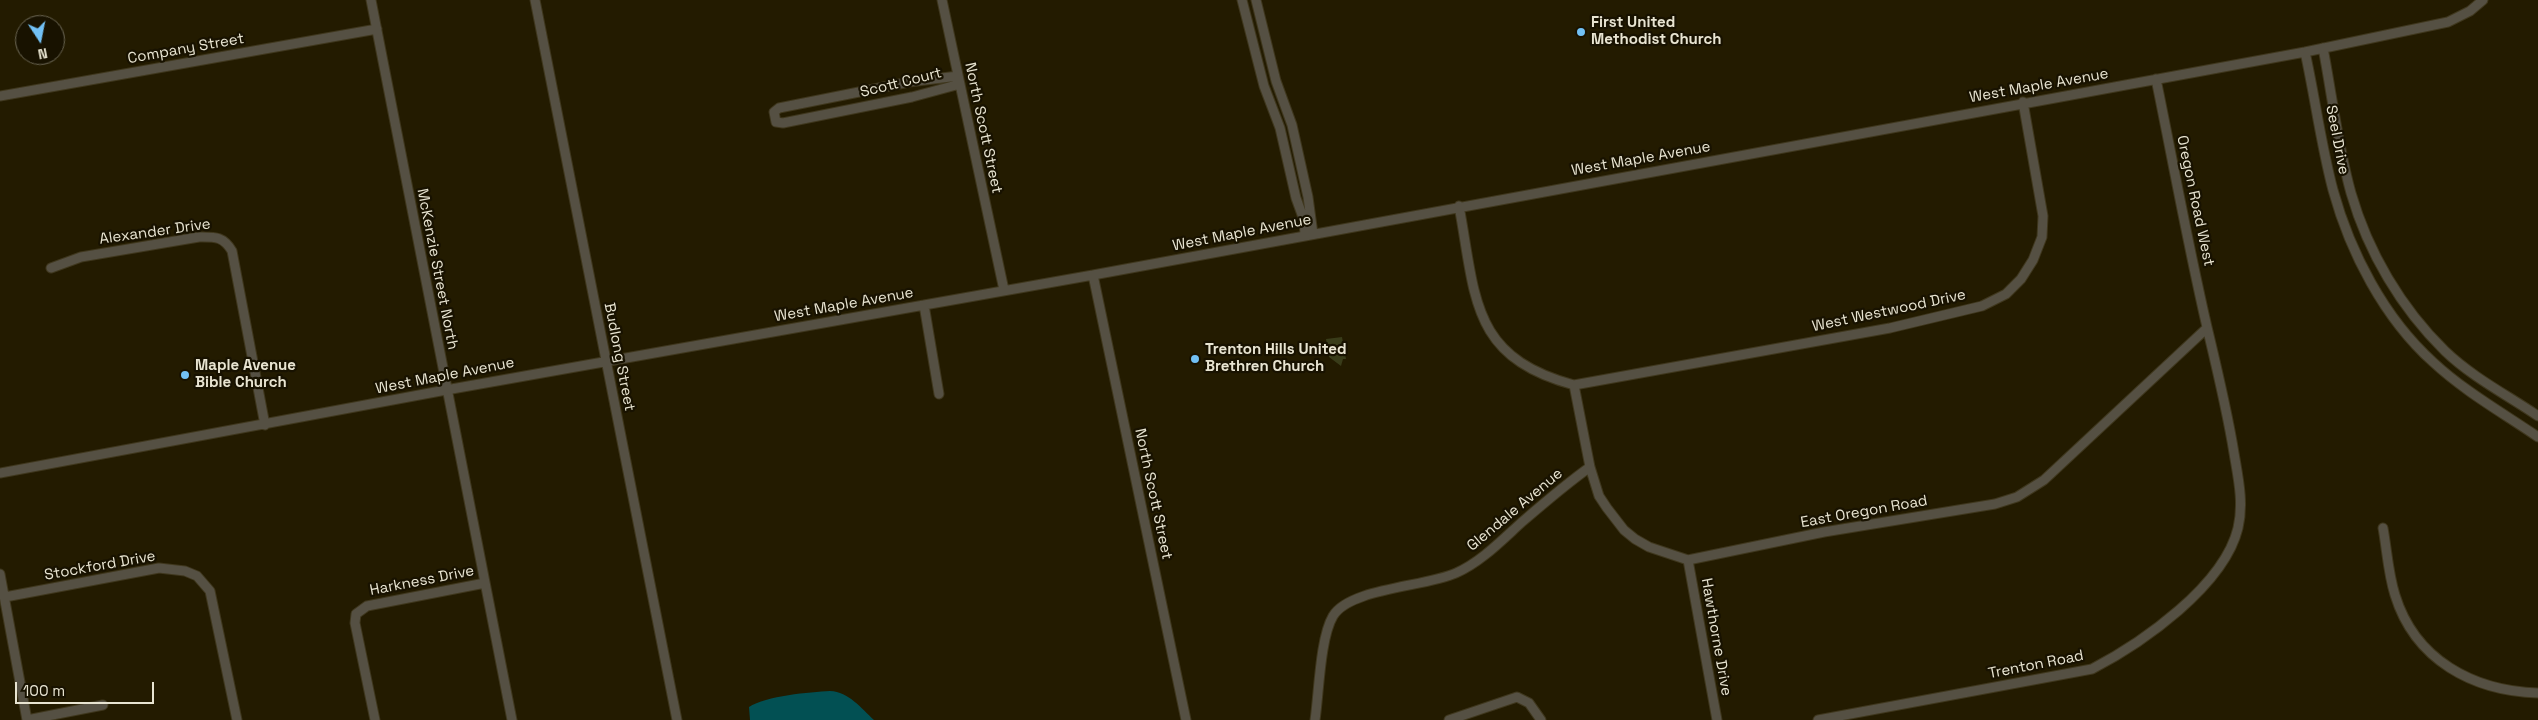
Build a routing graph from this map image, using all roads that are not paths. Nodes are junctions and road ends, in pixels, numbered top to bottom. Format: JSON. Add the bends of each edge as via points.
{"nodes":[{"id":1,"x":371,"y":0,"type":"edge"},
{"id":2,"x":535,"y":0,"type":"edge"},
{"id":3,"x":942,"y":0,"type":"edge"},
{"id":4,"x":1242,"y":0,"type":"edge"},
{"id":5,"x":1256,"y":0,"type":"edge"},
{"id":6,"x":2483,"y":0,"type":"edge"},
{"id":7,"x":377,"y":28,"type":"junction"},
{"id":8,"x":1264,"y":38,"type":"junction"},
{"id":9,"x":1251,"y":42,"type":"junction"},
{"id":10,"x":2323,"y":48,"type":"junction"},
{"id":11,"x":2306,"y":52,"type":"junction"},
{"id":12,"x":2156,"y":79,"type":"junction"},
{"id":13,"x":959,"y":80,"type":"junction"},
{"id":14,"x":845,"y":95,"type":"junction"},
{"id":15,"x":0,"y":96,"type":"edge"},
{"id":16,"x":2023,"y":102,"type":"junction"},
{"id":17,"x":848,"y":110,"type":"junction"},
{"id":18,"x":1292,"y":125,"type":"junction"},
{"id":19,"x":1280,"y":128,"type":"junction"},
{"id":20,"x":1459,"y":206,"type":"junction"},
{"id":21,"x":2363,"y":224,"type":"junction"},
{"id":22,"x":2348,"y":232,"type":"junction"},
{"id":23,"x":1309,"y":235,"type":"junction"},
{"id":24,"x":51,"y":268,"type":"dead end"},
{"id":25,"x":1093,"y":275,"type":"junction"},
{"id":26,"x":1004,"y":290,"type":"junction"},
{"id":27,"x":924,"y":305,"type":"junction"},
{"id":28,"x":2207,"y":328,"type":"junction"},
{"id":29,"x":606,"y":361,"type":"junction"},
{"id":30,"x":2461,"y":364,"type":"junction"},
{"id":31,"x":2452,"y":377,"type":"junction"},
{"id":32,"x":1574,"y":385,"type":"junction"},
{"id":33,"x":446,"y":390,"type":"junction"},
{"id":34,"x":939,"y":394,"type":"dead end"},
{"id":35,"x":2538,"y":416,"type":"edge"},
{"id":36,"x":265,"y":425,"type":"junction"},
{"id":37,"x":2538,"y":437,"type":"edge"},
{"id":38,"x":1590,"y":467,"type":"junction"},
{"id":39,"x":0,"y":473,"type":"edge"},
{"id":40,"x":2383,"y":528,"type":"dead end"},
{"id":41,"x":1688,"y":560,"type":"junction"},
{"id":42,"x":0,"y":574,"type":"edge"},
{"id":43,"x":485,"y":583,"type":"junction"},
{"id":44,"x":5,"y":597,"type":"junction"},
{"id":45,"x":2538,"y":693,"type":"edge"},
{"id":46,"x":103,"y":705,"type":"dead end"},
{"id":47,"x":27,"y":720,"type":"edge"},
{"id":48,"x":236,"y":720,"type":"edge"},
{"id":49,"x":375,"y":720,"type":"edge"},
{"id":50,"x":512,"y":720,"type":"edge"},
{"id":51,"x":677,"y":720,"type":"edge"},
{"id":52,"x":1186,"y":720,"type":"edge"},
{"id":53,"x":1315,"y":720,"type":"edge"},
{"id":54,"x":1449,"y":720,"type":"edge"},
{"id":55,"x":1541,"y":720,"type":"edge"},
{"id":56,"x":1716,"y":720,"type":"edge"},
{"id":57,"x":1818,"y":720,"type":"edge"}],
"edges":[{"from":1,"to":7,"type":"street","name":"McKenzie Street North"},
{"from":2,"to":29,"type":"street","name":"Budlong Street"},
{"from":3,"to":13,"type":"street","name":"North Scott Street"},
{"from":4,"to":9,"type":"street"},
{"from":5,"to":8,"type":"street"},
{"from":6,"to":10,"type":"street","name":"West Maple Avenue","via":[[2470,12],[2448,22]]},
{"from":7,"to":15,"type":"street","name":"Company Street"},
{"from":7,"to":33,"type":"street","name":"McKenzie Street North"},
{"from":8,"to":9,"type":"street"},
{"from":8,"to":18,"type":"street"},
{"from":9,"to":19,"type":"street"},
{"from":10,"to":11,"type":"street","name":"West Maple Avenue"},
{"from":10,"to":21,"type":"street","name":"Seel Drive","via":[[2352,193]]},
{"from":11,"to":12,"type":"street","name":"West Maple Avenue"},
{"from":11,"to":22,"type":"street","name":"Seel Drive","via":[[2333,189]]},
{"from":12,"to":16,"type":"street","name":"West Maple Avenue"},
{"from":12,"to":28,"type":"street","name":"Oregon Road West"},
{"from":13,"to":14,"type":"street","name":"Scott Court","via":[[909,82]]},
{"from":13,"to":17,"type":"street","name":"Scott Court","via":[[912,97]]},
{"from":13,"to":26,"type":"street","name":"North Scott Street"},
{"from":14,"to":17,"type":"street","name":"Scott Court"},
{"from":14,"to":17,"type":"street","name":"Scott Court","via":[[779,108],[774,112],[776,122],[783,122]]},
{"from":16,"to":20,"type":"street","name":"West Maple Avenue"},
{"from":16,"to":32,"type":"street","name":"West Westwood Drive","via":[[2043,216],[2042,237],[2033,260],[2006,294],[1982,306],[1890,328]]},
{"from":18,"to":19,"type":"street"},
{"from":18,"to":23,"type":"street","via":[[1308,197]]},
{"from":19,"to":23,"type":"street","via":[[1296,198]]},
{"from":20,"to":23,"type":"street","name":"West Maple Avenue"},
{"from":20,"to":32,"type":"street","via":[[1478,306],[1500,348],[1552,379]]},
{"from":21,"to":22,"type":"street"},
{"from":21,"to":30,"type":"street","name":"Seel Drive","via":[[2375,254],[2405,306],[2440,346]]},
{"from":22,"to":31,"type":"street","name":"Seel Drive","via":[[2370,280],[2406,334],[2432,362]]},
{"from":23,"to":25,"type":"street","name":"West Maple Avenue"},
{"from":24,"to":36,"type":"street","name":"Alexander Drive","via":[[81,257],[199,237],[218,237],[228,243]]},
{"from":25,"to":26,"type":"street","name":"West Maple Avenue"},
{"from":25,"to":52,"type":"street","name":"North Scott Street"},
{"from":26,"to":27,"type":"street","name":"West Maple Avenue"},
{"from":27,"to":29,"type":"street","name":"West Maple Avenue"},
{"from":27,"to":34,"type":"street"},
{"from":28,"to":41,"type":"street","name":"East Oregon Road","via":[[2044,480],[2017,497],[1994,504],[1824,532]]},
{"from":28,"to":57,"type":"street","name":"Trenton Road","via":[[2226,407],[2241,505],[2238,528],[2230,548],[2190,600],[2120,654],[2092,669]]},
{"from":29,"to":33,"type":"street","name":"West Maple Avenue"},
{"from":29,"to":51,"type":"street","name":"Budlong Street"},
{"from":30,"to":31,"type":"street"},
{"from":30,"to":35,"type":"street","name":"Seel Drive"},
{"from":31,"to":37,"type":"street","name":"Seel Drive"},
{"from":32,"to":38,"type":"street"},
{"from":33,"to":36,"type":"street","name":"West Maple Avenue"},
{"from":33,"to":43,"type":"street","name":"McKenzie Street North"},
{"from":36,"to":39,"type":"street","name":"West Maple Avenue"},
{"from":38,"to":41,"type":"street","via":[[1599,496],[1624,530],[1649,547]]},
{"from":38,"to":53,"type":"street","name":"Glendale Avenue","via":[[1490,551],[1458,573],[1427,584],[1359,596],[1346,603],[1334,615],[1327,632]]},
{"from":40,"to":45,"type":"street","via":[[2395,596],[2423,647],[2438,661],[2474,682]]},
{"from":41,"to":56,"type":"street","name":"Hawthorne Drive"},
{"from":42,"to":44,"type":"street"},
{"from":43,"to":49,"type":"street","name":"Harkness Drive","via":[[367,606],[356,614],[355,623]]},
{"from":43,"to":50,"type":"street","name":"McKenzie Street North"},
{"from":44,"to":47,"type":"street"},
{"from":44,"to":48,"type":"street","name":"Stockford Drive","via":[[159,568],[198,576],[210,591]]},
{"from":46,"to":47,"type":"street"},
{"from":54,"to":55,"type":"street","via":[[1517,697],[1529,703]]}]}
